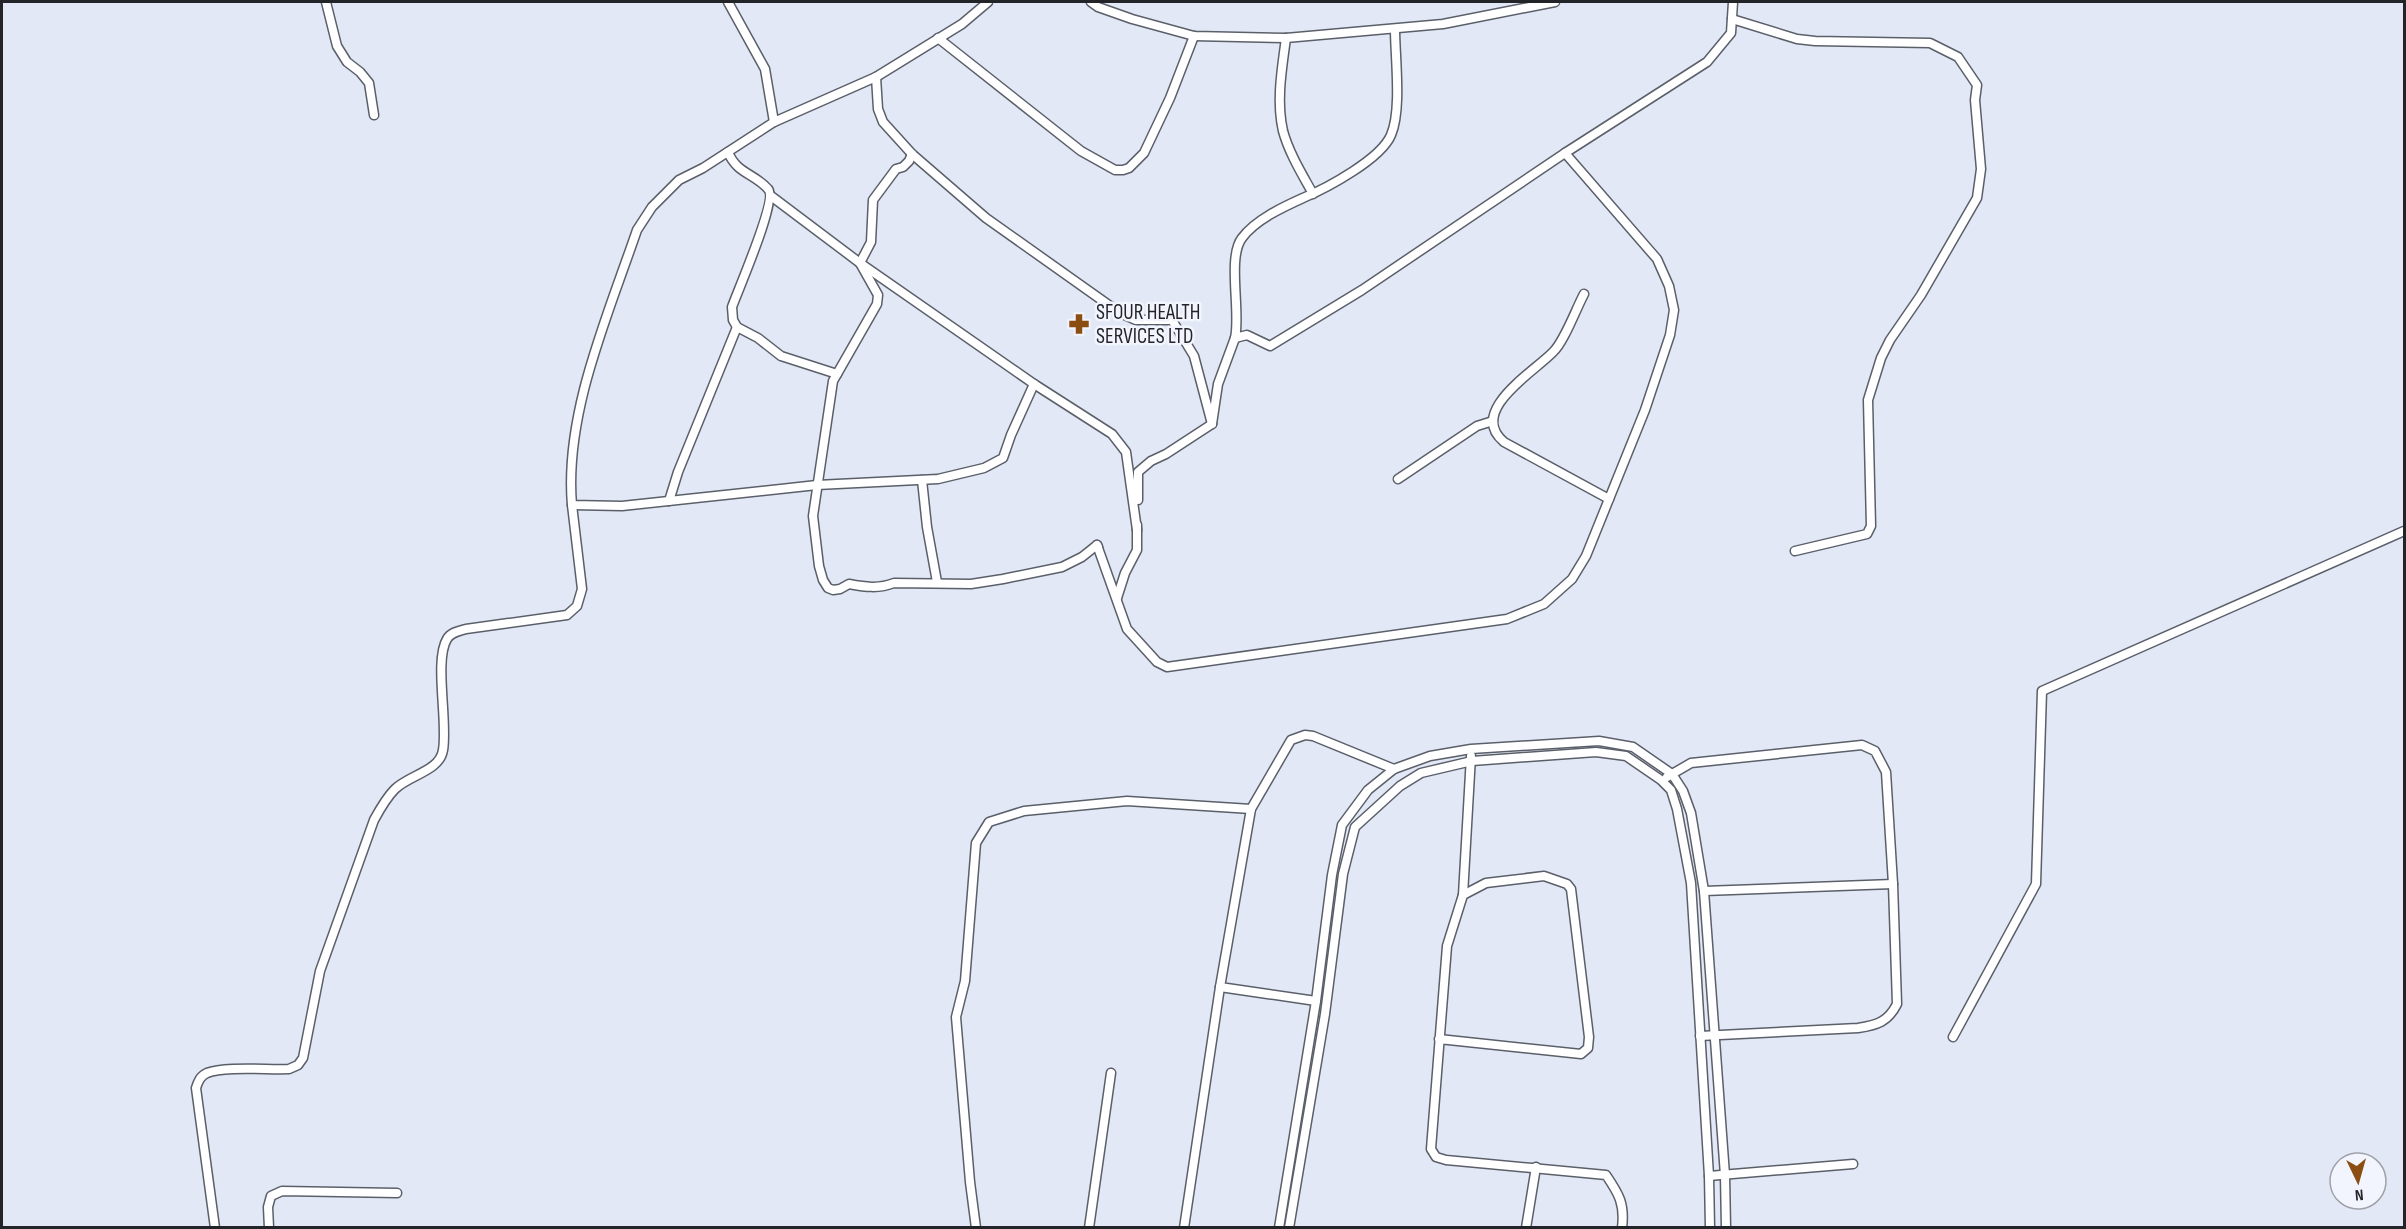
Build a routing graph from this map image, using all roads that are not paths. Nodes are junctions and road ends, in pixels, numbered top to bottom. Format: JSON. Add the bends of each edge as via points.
{"nodes":[{"id":1,"x":326,"y":2,"type":"edge"},
{"id":2,"x":728,"y":2,"type":"edge"},
{"id":3,"x":988,"y":2,"type":"edge"},
{"id":4,"x":1510,"y":2,"type":"edge"},
{"id":5,"x":1555,"y":2,"type":"edge"},
{"id":6,"x":1733,"y":2,"type":"edge"},
{"id":7,"x":1096,"y":3,"type":"edge"},
{"id":8,"x":1510,"y":12,"type":"junction"},
{"id":9,"x":1732,"y":19,"type":"junction"},
{"id":10,"x":1395,"y":29,"type":"junction"},
{"id":11,"x":1194,"y":36,"type":"junction"},
{"id":12,"x":938,"y":38,"type":"junction"},
{"id":13,"x":1286,"y":38,"type":"junction"},
{"id":14,"x":876,"y":77,"type":"junction"},
{"id":15,"x":374,"y":115,"type":"dead end"},
{"id":16,"x":774,"y":122,"type":"junction"},
{"id":17,"x":728,"y":152,"type":"junction"},
{"id":18,"x":1565,"y":153,"type":"junction"},
{"id":19,"x":912,"y":154,"type":"junction"},
{"id":20,"x":1313,"y":194,"type":"junction"},
{"id":21,"x":771,"y":196,"type":"junction"},
{"id":22,"x":860,"y":263,"type":"junction"},
{"id":23,"x":1584,"y":294,"type":"dead end"},
{"id":24,"x":737,"y":327,"type":"junction"},
{"id":25,"x":1235,"y":338,"type":"junction"},
{"id":26,"x":837,"y":374,"type":"junction"},
{"id":27,"x":1034,"y":384,"type":"junction"},
{"id":28,"x":1493,"y":422,"type":"junction"},
{"id":29,"x":1212,"y":424,"type":"junction"},
{"id":30,"x":1398,"y":479,"type":"dead end"},
{"id":31,"x":922,"y":480,"type":"junction"},
{"id":32,"x":818,"y":485,"type":"junction"},
{"id":33,"x":1609,"y":499,"type":"junction"},
{"id":34,"x":669,"y":501,"type":"junction"},
{"id":35,"x":572,"y":505,"type":"junction"},
{"id":36,"x":1137,"y":530,"type":"junction"},
{"id":37,"x":2404,"y":531,"type":"edge"},
{"id":38,"x":1098,"y":545,"type":"junction"},
{"id":39,"x":1795,"y":551,"type":"dead end"},
{"id":40,"x":937,"y":582,"type":"junction"},
{"id":41,"x":1471,"y":750,"type":"junction"},
{"id":42,"x":1472,"y":761,"type":"junction"},
{"id":43,"x":1394,"y":769,"type":"junction"},
{"id":44,"x":1672,"y":774,"type":"junction"},
{"id":45,"x":1661,"y":780,"type":"junction"},
{"id":46,"x":1251,"y":809,"type":"junction"},
{"id":47,"x":1893,"y":884,"type":"junction"},
{"id":48,"x":1704,"y":891,"type":"junction"},
{"id":49,"x":1463,"y":895,"type":"junction"},
{"id":50,"x":1220,"y":987,"type":"junction"},
{"id":51,"x":1316,"y":1001,"type":"junction"},
{"id":52,"x":1714,"y":1035,"type":"junction"},
{"id":53,"x":1700,"y":1036,"type":"junction"},
{"id":54,"x":1953,"y":1037,"type":"dead end"},
{"id":55,"x":1439,"y":1039,"type":"junction"},
{"id":56,"x":1111,"y":1073,"type":"dead end"},
{"id":57,"x":1853,"y":1164,"type":"dead end"},
{"id":58,"x":1536,"y":1167,"type":"junction"},
{"id":59,"x":1725,"y":1175,"type":"junction"},
{"id":60,"x":1709,"y":1176,"type":"junction"},
{"id":61,"x":397,"y":1193,"type":"dead end"},
{"id":62,"x":215,"y":1227,"type":"edge"},
{"id":63,"x":269,"y":1227,"type":"edge"},
{"id":64,"x":976,"y":1227,"type":"edge"},
{"id":65,"x":1089,"y":1227,"type":"edge"},
{"id":66,"x":1184,"y":1227,"type":"edge"},
{"id":67,"x":1279,"y":1227,"type":"edge"},
{"id":68,"x":1289,"y":1227,"type":"edge"},
{"id":69,"x":1526,"y":1227,"type":"edge"},
{"id":70,"x":1622,"y":1227,"type":"edge"},
{"id":71,"x":1710,"y":1227,"type":"edge"},
{"id":72,"x":1726,"y":1227,"type":"edge"}],
"edges":[{"from":1,"to":15,"type":"street","via":[[337,46],[369,83]]},
{"from":2,"to":16,"type":"street","via":[[765,69]]},
{"from":3,"to":12,"type":"street"},
{"from":4,"to":8,"type":"street"},
{"from":5,"to":8,"type":"street"},
{"from":6,"to":9,"type":"street"},
{"from":7,"to":11,"type":"street"},
{"from":8,"to":10,"type":"street"},
{"from":9,"to":18,"type":"street","via":[[1731,33],[1707,62]]},
{"from":9,"to":39,"type":"street","via":[[1797,39],[1930,43],[1958,57],[1977,84],[1981,169],[1977,198],[1890,340],[1868,400],[1872,526],[1867,534]]},
{"from":10,"to":13,"type":"street"},
{"from":10,"to":20,"type":"street","via":[[1396,111],[1391,135],[1376,156]]},
{"from":11,"to":12,"type":"street","via":[[1144,153],[1123,170],[1115,170],[1081,151]]},
{"from":11,"to":13,"type":"street"},
{"from":12,"to":14,"type":"street"},
{"from":13,"to":20,"type":"street","via":[[1280,83],[1283,131]]},
{"from":14,"to":16,"type":"street"},
{"from":14,"to":19,"type":"street","via":[[883,122]]},
{"from":16,"to":17,"type":"street"},
{"from":17,"to":21,"type":"street","via":[[735,165],[768,189]]},
{"from":17,"to":35,"type":"street","via":[[679,180],[652,207],[637,230],[586,383],[571,463]]},
{"from":18,"to":25,"type":"street","via":[[1362,290],[1270,346],[1247,335]]},
{"from":18,"to":33,"type":"street","via":[[1656,259],[1669,286],[1674,310],[1646,410]]},
{"from":19,"to":22,"type":"street","via":[[873,200],[871,242]]},
{"from":19,"to":29,"type":"street","via":[[986,218],[1120,313],[1136,320],[1172,320],[1194,357]]},
{"from":20,"to":25,"type":"street","via":[[1260,222],[1241,238],[1235,255]]},
{"from":21,"to":22,"type":"street"},
{"from":21,"to":24,"type":"street","via":[[732,306]]},
{"from":22,"to":26,"type":"street","via":[[878,295],[877,304]]},
{"from":22,"to":27,"type":"street"},
{"from":23,"to":28,"type":"street","via":[[1554,351],[1505,395]]},
{"from":24,"to":26,"type":"street","via":[[781,356]]},
{"from":24,"to":34,"type":"street"},
{"from":25,"to":29,"type":"street","via":[[1218,384]]},
{"from":26,"to":32,"type":"street"},
{"from":27,"to":31,"type":"street","via":[[1003,458],[984,468]]},
{"from":27,"to":36,"type":"street","via":[[1112,434],[1126,452]]},
{"from":28,"to":30,"type":"street","via":[[1477,426]]},
{"from":28,"to":33,"type":"street","via":[[1504,442]]},
{"from":29,"to":36,"type":"street","via":[[1138,472]]},
{"from":31,"to":32,"type":"street"},
{"from":31,"to":40,"type":"street"},
{"from":32,"to":34,"type":"street"},
{"from":32,"to":40,"type":"street","via":[[813,516],[815,543],[828,588]]},
{"from":33,"to":38,"type":"street","via":[[1586,556],[1572,579],[1544,604],[1507,619],[1167,667],[1156,662],[1127,629]]},
{"from":34,"to":35,"type":"street","via":[[622,506]]},
{"from":35,"to":62,"type":"street","via":[[582,589],[577,606],[567,615],[459,631],[445,641],[443,753],[439,763],[396,789],[374,820],[320,971],[303,1058],[289,1069],[226,1070],[205,1073],[199,1080],[196,1088]]},
{"from":36,"to":38,"type":"street","via":[[1137,550],[1117,598]]},
{"from":37,"to":54,"type":"street","via":[[2042,691],[2036,884]]},
{"from":38,"to":40,"type":"street","via":[[1062,567],[971,584]]},
{"from":41,"to":42,"type":"street"},
{"from":41,"to":43,"type":"street","via":[[1430,756]]},
{"from":41,"to":44,"type":"street","via":[[1599,741],[1633,747]]},
{"from":42,"to":45,"type":"street","via":[[1596,752],[1626,756]]},
{"from":42,"to":49,"type":"street"},
{"from":42,"to":68,"type":"street","via":[[1421,773],[1400,786],[1355,827],[1343,874],[1325,1014]]},
{"from":43,"to":46,"type":"street","via":[[1305,735],[1291,740]]},
{"from":43,"to":51,"type":"street","via":[[1368,790],[1342,825]]},
{"from":44,"to":45,"type":"street"},
{"from":44,"to":47,"type":"street","via":[[1691,764],[1830,748],[1862,745],[1875,751],[1886,772]]},
{"from":44,"to":48,"type":"street","via":[[1691,813]]},
{"from":45,"to":53,"type":"street","via":[[1671,790],[1677,809],[1691,883]]},
{"from":46,"to":50,"type":"street"},
{"from":46,"to":64,"type":"street","via":[[1127,801],[1024,811],[989,822],[976,843],[965,981],[956,1017]]},
{"from":47,"to":48,"type":"street"},
{"from":47,"to":52,"type":"street","via":[[1897,1004],[1886,1021],[1832,1031]]},
{"from":48,"to":52,"type":"street"},
{"from":49,"to":55,"type":"street","via":[[1447,946]]},
{"from":49,"to":55,"type":"street","via":[[1486,883],[1544,876],[1567,884],[1571,889],[1588,1048],[1581,1054]]},
{"from":50,"to":51,"type":"street"},
{"from":50,"to":66,"type":"street"},
{"from":51,"to":67,"type":"street"},
{"from":52,"to":53,"type":"street"},
{"from":52,"to":59,"type":"street"},
{"from":53,"to":60,"type":"street"},
{"from":55,"to":58,"type":"street","via":[[1431,1149],[1436,1157]]},
{"from":56,"to":65,"type":"street"},
{"from":57,"to":59,"type":"street"},
{"from":58,"to":69,"type":"street"},
{"from":58,"to":70,"type":"street","via":[[1606,1175],[1618,1192],[1624,1212]]},
{"from":59,"to":60,"type":"street"},
{"from":59,"to":72,"type":"street"},
{"from":60,"to":71,"type":"street"},
{"from":61,"to":63,"type":"street","via":[[282,1191],[272,1196],[268,1207]]}]}
